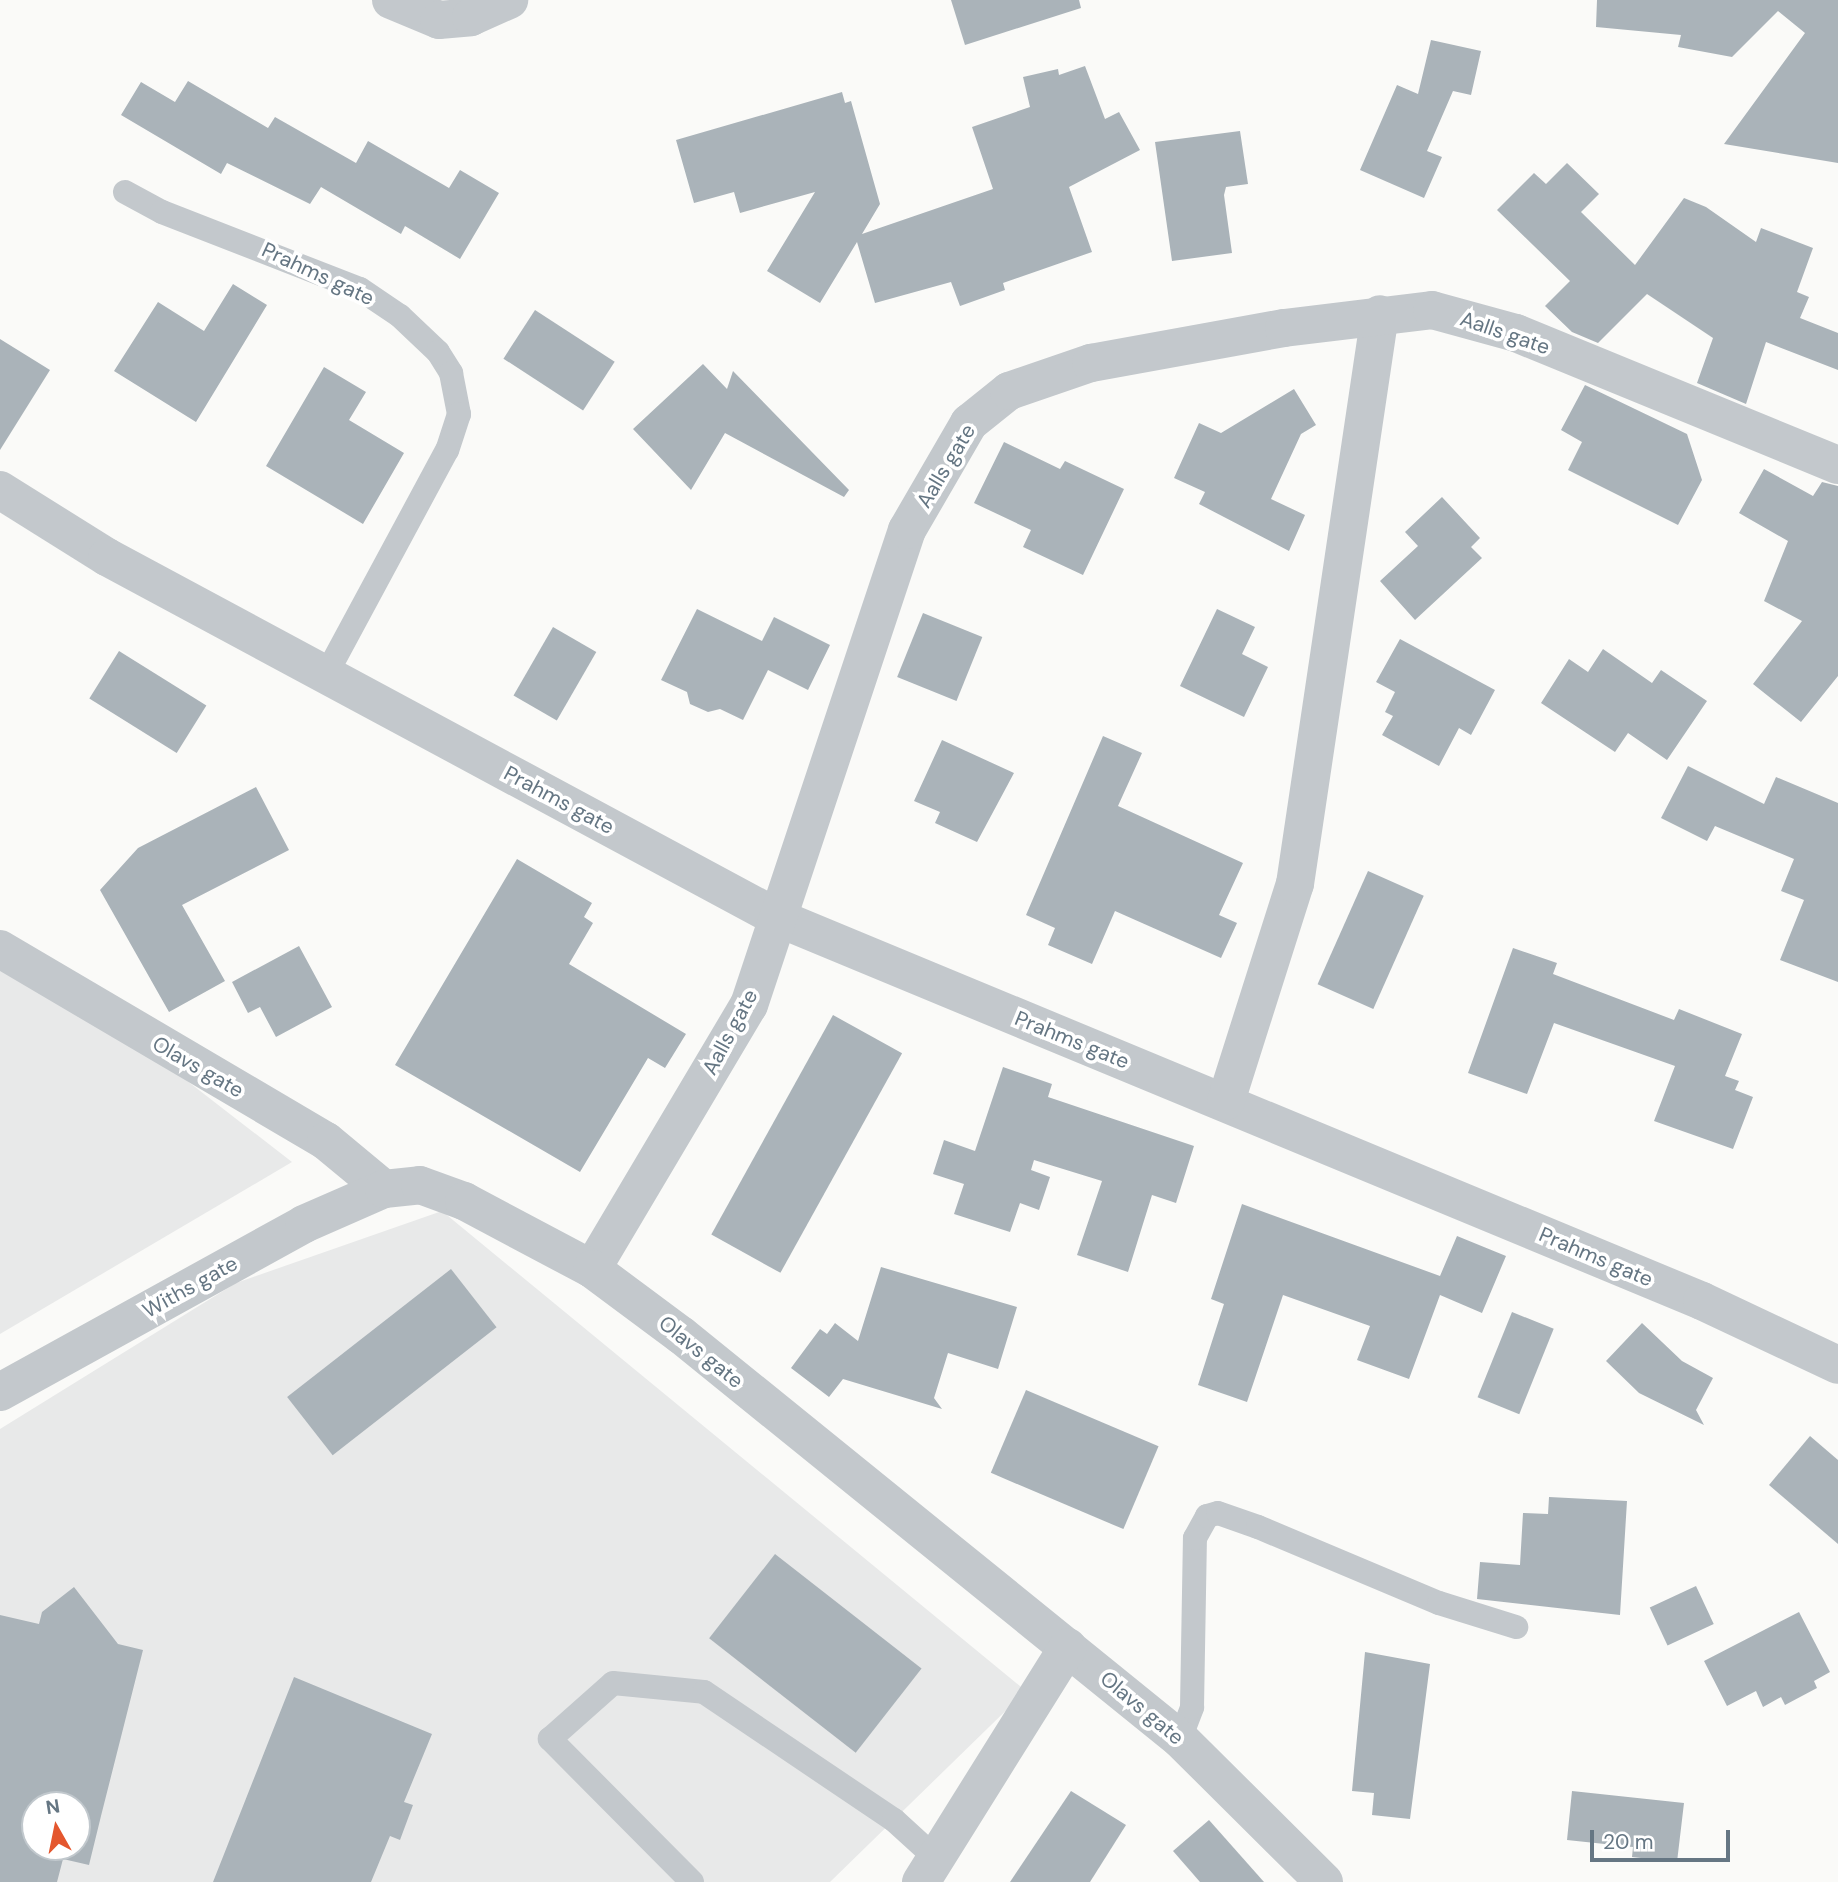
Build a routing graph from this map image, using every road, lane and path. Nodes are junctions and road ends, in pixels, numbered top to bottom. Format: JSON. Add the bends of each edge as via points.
{"nodes":[{"id":1,"x":391,"y":0,"type":"edge"},
{"id":2,"x":509,"y":0,"type":"edge"},
{"id":3,"x":125,"y":192,"type":"dead end"},
{"id":4,"x":1380,"y":314,"type":"junction"},
{"id":5,"x":1838,"y":464,"type":"edge"},
{"id":6,"x":0,"y":490,"type":"edge"},
{"id":7,"x":326,"y":674,"type":"junction"},
{"id":8,"x":778,"y":918,"type":"junction"},
{"id":9,"x":0,"y":949,"type":"edge"},
{"id":10,"x":1226,"y":1101,"type":"junction"},
{"id":11,"x":384,"y":1189,"type":"junction"},
{"id":12,"x":592,"y":1269,"type":"junction"},
{"id":13,"x":1838,"y":1365,"type":"edge"},
{"id":14,"x":0,"y":1392,"type":"edge"},
{"id":15,"x":1516,"y":1627,"type":"dead end"},
{"id":16,"x":1068,"y":1647,"type":"junction"},
{"id":17,"x":1180,"y":1739,"type":"junction"},
{"id":18,"x":930,"y":1871,"type":"edge"},
{"id":19,"x":692,"y":1882,"type":"edge"},
{"id":20,"x":1324,"y":1882,"type":"edge"}],
"edges":[{"from":1,"to":2,"type":"street","via":[[439,20],[471,17]]},
{"from":3,"to":7,"type":"lane","name":"Prahms gate","via":[[162,212],[360,289],[400,316],[438,352],[451,373],[459,414],[447,450]]},
{"from":4,"to":5,"type":"street","name":"Aalls gate","via":[[1432,310],[1516,333]]},
{"from":4,"to":8,"type":"street","name":"Aalls gate","via":[[1091,363],[1009,391],[969,423],[907,530]]},
{"from":4,"to":10,"type":"street","via":[[1295,884]]},
{"from":6,"to":7,"type":"street","name":"Prahms gate","via":[[107,557]]},
{"from":7,"to":8,"type":"street","name":"Prahms gate"},
{"from":8,"to":10,"type":"street","name":"Prahms gate"},
{"from":8,"to":12,"type":"street","name":"Aalls gate","via":[[749,1005]]},
{"from":9,"to":11,"type":"street","name":"Olavs gate","via":[[326,1141]]},
{"from":10,"to":13,"type":"street","name":"Prahms gate","via":[[1702,1301]]},
{"from":11,"to":12,"type":"street","name":"Olavs gate","via":[[420,1185],[464,1201]]},
{"from":11,"to":14,"type":"street","name":"Withs gate","via":[[304,1224]]},
{"from":12,"to":16,"type":"street","name":"Olavs gate"},
{"from":15,"to":17,"type":"lane","via":[[1440,1603],[1258,1527],[1218,1513],[1207,1516],[1195,1538],[1192,1706]]},
{"from":16,"to":17,"type":"street","name":"Olavs gate"},
{"from":16,"to":18,"type":"street"},
{"from":17,"to":20,"type":"street","name":"Olavs gate"},
{"from":18,"to":19,"type":"lane","via":[[894,1820],[704,1692],[613,1683],[550,1739]]}]}
